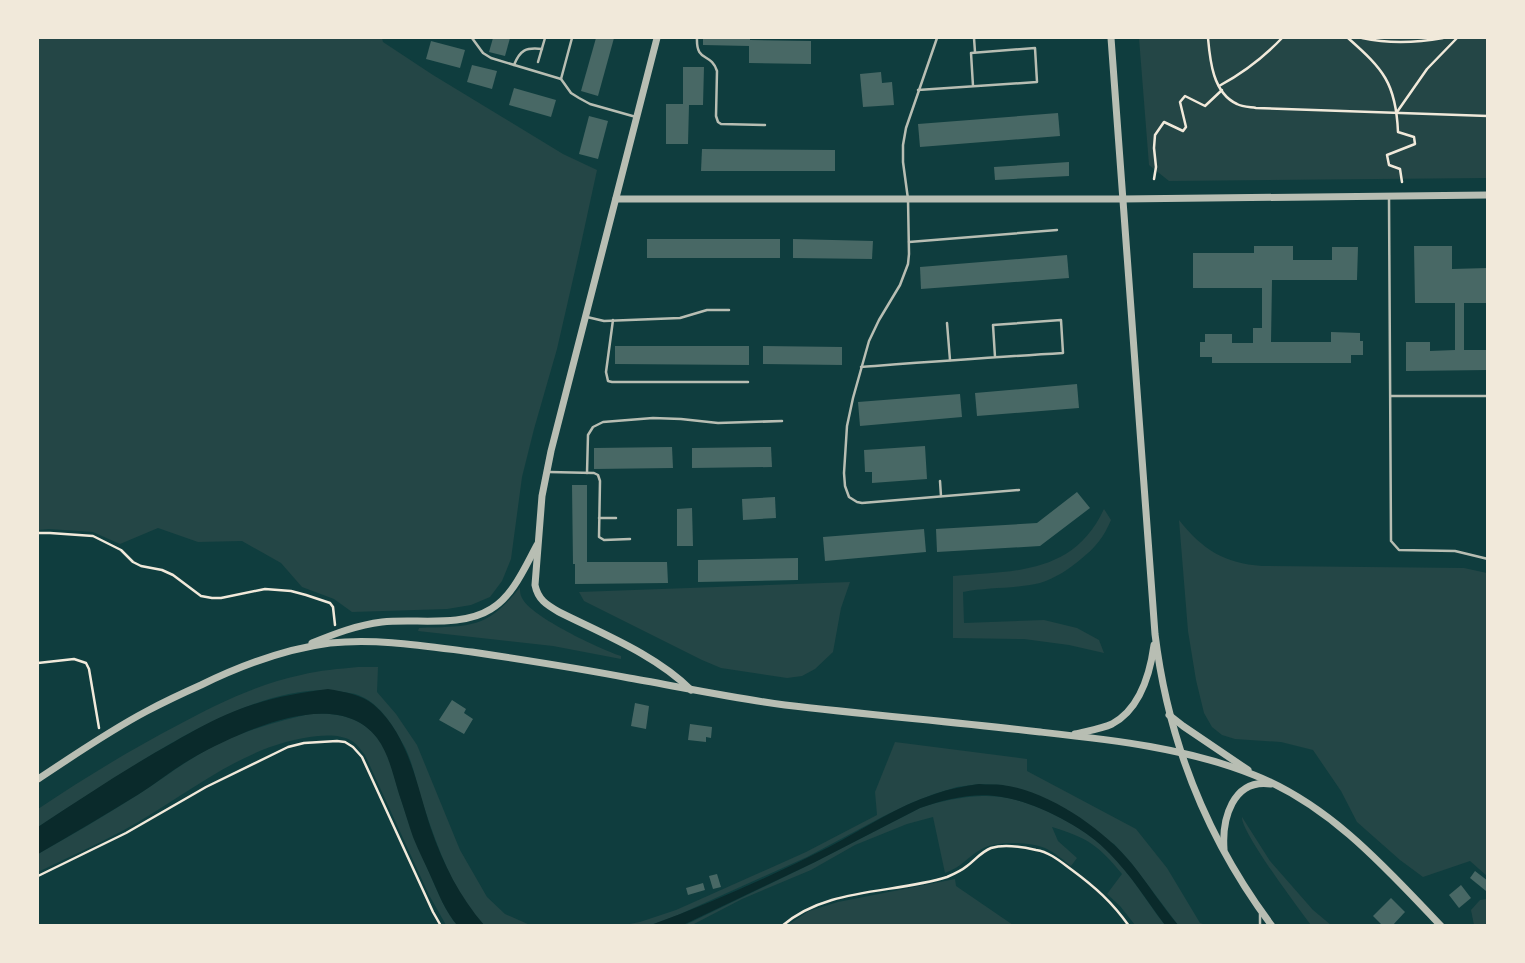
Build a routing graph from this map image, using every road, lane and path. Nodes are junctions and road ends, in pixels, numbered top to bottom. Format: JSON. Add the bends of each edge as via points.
{"nodes":[{"id":1,"x":472,"y":38,"type":"edge"},
{"id":2,"x":545,"y":38,"type":"edge"},
{"id":3,"x":572,"y":38,"type":"edge"},
{"id":4,"x":657,"y":38,"type":"edge"},
{"id":5,"x":697,"y":38,"type":"edge"},
{"id":6,"x":937,"y":38,"type":"edge"},
{"id":7,"x":974,"y":38,"type":"edge"},
{"id":8,"x":1111,"y":38,"type":"edge"},
{"id":9,"x":1208,"y":38,"type":"edge"},
{"id":10,"x":1282,"y":38,"type":"edge"},
{"id":11,"x":1348,"y":38,"type":"edge"},
{"id":12,"x":1362,"y":38,"type":"edge"},
{"id":13,"x":1443,"y":38,"type":"edge"},
{"id":14,"x":1457,"y":38,"type":"edge"},
{"id":15,"x":542,"y":49,"type":"junction"},
{"id":16,"x":975,"y":52,"type":"junction"},
{"id":17,"x":538,"y":62,"type":"dead end"},
{"id":18,"x":514,"y":65,"type":"junction"},
{"id":19,"x":560,"y":78,"type":"junction"},
{"id":20,"x":973,"y":86,"type":"junction"},
{"id":21,"x":1219,"y":86,"type":"junction"},
{"id":22,"x":918,"y":90,"type":"junction"},
{"id":23,"x":1222,"y":90,"type":"junction"},
{"id":24,"x":1397,"y":112,"type":"junction"},
{"id":25,"x":1488,"y":116,"type":"edge"},
{"id":26,"x":636,"y":118,"type":"junction"},
{"id":27,"x":765,"y":125,"type":"dead end"},
{"id":28,"x":1154,"y":179,"type":"dead end"},
{"id":29,"x":1402,"y":182,"type":"dead end"},
{"id":30,"x":1488,"y":195,"type":"edge"},
{"id":31,"x":1388,"y":196,"type":"junction"},
{"id":32,"x":616,"y":199,"type":"junction"},
{"id":33,"x":908,"y":199,"type":"junction"},
{"id":34,"x":1123,"y":199,"type":"junction"},
{"id":35,"x":1057,"y":230,"type":"dead end"},
{"id":36,"x":909,"y":242,"type":"junction"},
{"id":37,"x":728,"y":310,"type":"dead end"},
{"id":38,"x":586,"y":317,"type":"junction"},
{"id":39,"x":613,"y":320,"type":"junction"},
{"id":40,"x":947,"y":323,"type":"dead end"},
{"id":41,"x":995,"y":357,"type":"junction"},
{"id":42,"x":950,"y":360,"type":"junction"},
{"id":43,"x":861,"y":367,"type":"junction"},
{"id":44,"x":748,"y":382,"type":"dead end"},
{"id":45,"x":1390,"y":396,"type":"junction"},
{"id":46,"x":1488,"y":396,"type":"edge"},
{"id":47,"x":782,"y":421,"type":"dead end"},
{"id":48,"x":546,"y":472,"type":"junction"},
{"id":49,"x":587,"y":472,"type":"junction"},
{"id":50,"x":940,"y":481,"type":"dead end"},
{"id":51,"x":1019,"y":490,"type":"dead end"},
{"id":52,"x":941,"y":496,"type":"junction"},
{"id":53,"x":599,"y":518,"type":"junction"},
{"id":54,"x":616,"y":518,"type":"dead end"},
{"id":55,"x":38,"y":534,"type":"edge"},
{"id":56,"x":630,"y":539,"type":"dead end"},
{"id":57,"x":538,"y":542,"type":"junction"},
{"id":58,"x":1488,"y":559,"type":"edge"},
{"id":59,"x":336,"y":634,"type":"junction"},
{"id":60,"x":1155,"y":634,"type":"junction"},
{"id":61,"x":300,"y":648,"type":"junction"},
{"id":62,"x":38,"y":663,"type":"edge"},
{"id":63,"x":691,"y":690,"type":"junction"},
{"id":64,"x":1169,"y":715,"type":"junction"},
{"id":65,"x":1070,"y":735,"type":"junction"},
{"id":66,"x":101,"y":738,"type":"junction"},
{"id":67,"x":1180,"y":752,"type":"junction"},
{"id":68,"x":1254,"y":775,"type":"junction"},
{"id":69,"x":38,"y":779,"type":"edge"},
{"id":70,"x":1276,"y":785,"type":"junction"},
{"id":71,"x":1224,"y":852,"type":"junction"},
{"id":72,"x":38,"y":876,"type":"edge"},
{"id":73,"x":1260,"y":910,"type":"junction"},
{"id":74,"x":441,"y":926,"type":"edge"},
{"id":75,"x":782,"y":926,"type":"edge"},
{"id":76,"x":1129,"y":926,"type":"edge"},
{"id":77,"x":1260,"y":926,"type":"edge"},
{"id":78,"x":1272,"y":926,"type":"edge"},
{"id":79,"x":1441,"y":926,"type":"edge"}],
"edges":[{"from":1,"to":18,"type":"lane","via":[[483,53]]},
{"from":2,"to":15,"type":"lane"},
{"from":3,"to":19,"type":"lane"},
{"from":4,"to":26,"type":"street"},
{"from":5,"to":27,"type":"lane","via":[[698,51],[710,60],[717,71],[718,122]]},
{"from":6,"to":22,"type":"lane"},
{"from":7,"to":16,"type":"lane"},
{"from":8,"to":34,"type":"street"},
{"from":9,"to":21,"type":"path","via":[[1210,63]]},
{"from":10,"to":21,"type":"path","via":[[1247,70]]},
{"from":11,"to":24,"type":"path","via":[[1378,67],[1390,86]]},
{"from":12,"to":13,"type":"path","via":[[1401,43]]},
{"from":14,"to":24,"type":"path","via":[[1427,69]]},
{"from":15,"to":17,"type":"lane"},
{"from":15,"to":18,"type":"lane","via":[[524,50]]},
{"from":16,"to":20,"type":"lane","via":[[970,52]]},
{"from":16,"to":20,"type":"lane","via":[[1035,48],[1037,82]]},
{"from":18,"to":19,"type":"lane"},
{"from":19,"to":26,"type":"lane","via":[[571,93],[584,101]]},
{"from":20,"to":22,"type":"lane"},
{"from":21,"to":23,"type":"path"},
{"from":22,"to":33,"type":"lane","via":[[903,145]]},
{"from":23,"to":24,"type":"path","via":[[1238,105],[1256,108]]},
{"from":23,"to":28,"type":"path","via":[[1205,106],[1184,96],[1180,102],[1186,127],[1183,131],[1164,122],[1155,135]]},
{"from":24,"to":25,"type":"path"},
{"from":24,"to":29,"type":"path","via":[[1398,132],[1414,137],[1415,144],[1387,155],[1389,165],[1400,169]]},
{"from":26,"to":32,"type":"street"},
{"from":30,"to":31,"type":"street"},
{"from":31,"to":34,"type":"street"},
{"from":31,"to":45,"type":"lane"},
{"from":32,"to":33,"type":"street"},
{"from":32,"to":38,"type":"street"},
{"from":33,"to":34,"type":"street"},
{"from":33,"to":36,"type":"lane"},
{"from":34,"to":60,"type":"street"},
{"from":35,"to":36,"type":"lane"},
{"from":36,"to":43,"type":"lane","via":[[904,276],[874,329]]},
{"from":37,"to":39,"type":"lane","via":[[707,310],[680,318]]},
{"from":38,"to":39,"type":"lane"},
{"from":38,"to":48,"type":"street"},
{"from":39,"to":44,"type":"lane","via":[[606,372],[608,381]]},
{"from":40,"to":42,"type":"lane"},
{"from":41,"to":41,"type":"lane","via":[[993,325],[1061,320],[1063,352]]},
{"from":41,"to":42,"type":"lane"},
{"from":42,"to":43,"type":"lane"},
{"from":43,"to":52,"type":"lane","via":[[846,438],[844,479],[849,497],[862,503]]},
{"from":45,"to":46,"type":"lane"},
{"from":45,"to":58,"type":"lane","via":[[1391,541],[1399,550],[1455,551]]},
{"from":47,"to":49,"type":"lane","via":[[718,423],[653,418],[603,422],[588,434]]},
{"from":48,"to":49,"type":"lane"},
{"from":48,"to":57,"type":"street"},
{"from":49,"to":53,"type":"lane","via":[[598,475],[600,481]]},
{"from":50,"to":52,"type":"lane"},
{"from":51,"to":52,"type":"lane"},
{"from":53,"to":54,"type":"lane"},
{"from":53,"to":56,"type":"lane","via":[[601,539]]},
{"from":55,"to":59,"type":"path","via":[[93,536],[121,550],[133,562],[173,576],[202,596],[221,598],[264,589],[291,592],[330,603]]},
{"from":57,"to":59,"type":"street","via":[[504,599],[478,616],[455,620],[382,622]]},
{"from":57,"to":63,"type":"street","via":[[535,585],[545,604],[655,661]]},
{"from":59,"to":61,"type":"street"},
{"from":60,"to":64,"type":"street"},
{"from":60,"to":65,"type":"street","via":[[1153,653],[1140,695],[1126,714],[1111,724]]},
{"from":61,"to":63,"type":"street","via":[[345,642],[390,642],[502,656]]},
{"from":61,"to":66,"type":"street","via":[[229,672],[146,711]]},
{"from":62,"to":66,"type":"path","via":[[74,658],[86,664]]},
{"from":63,"to":65,"type":"street","via":[[786,705]]},
{"from":64,"to":67,"type":"street"},
{"from":64,"to":68,"type":"street"},
{"from":65,"to":67,"type":"street"},
{"from":66,"to":69,"type":"street"},
{"from":67,"to":68,"type":"street"},
{"from":67,"to":71,"type":"street"},
{"from":68,"to":70,"type":"street"},
{"from":70,"to":71,"type":"street","via":[[1256,784],[1238,794],[1226,816]]},
{"from":70,"to":79,"type":"street","via":[[1309,804],[1370,853]]},
{"from":71,"to":73,"type":"street"},
{"from":72,"to":74,"type":"path","via":[[126,833],[257,761],[304,743],[337,741],[353,747],[362,758]]},
{"from":73,"to":77,"type":"lane"},
{"from":73,"to":78,"type":"street"},
{"from":75,"to":76,"type":"path","via":[[799,912],[820,904],[957,873],[983,852],[999,847],[1028,848],[1050,855],[1099,891]]}]}
